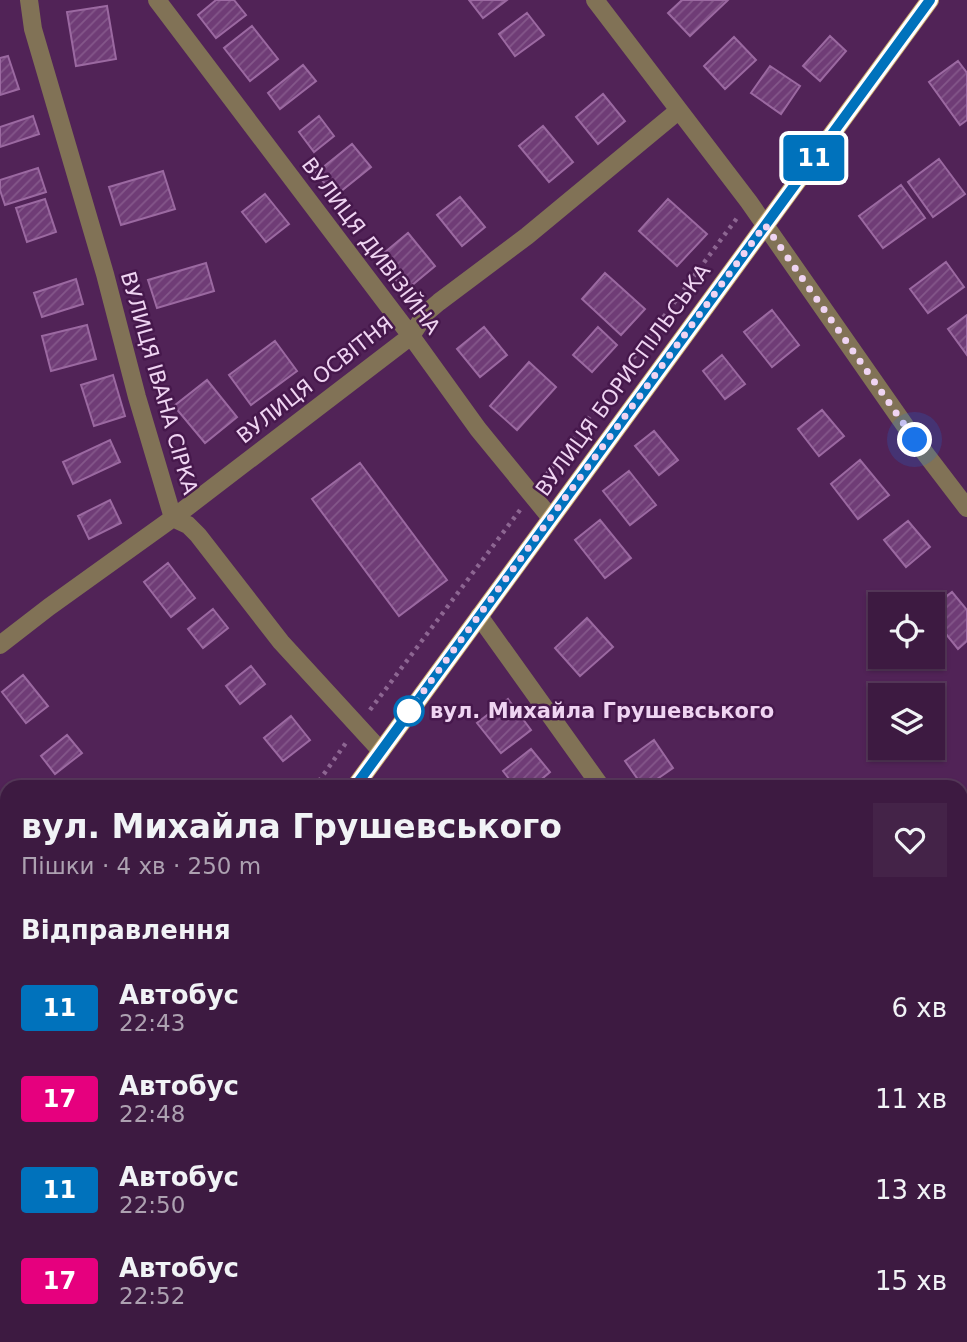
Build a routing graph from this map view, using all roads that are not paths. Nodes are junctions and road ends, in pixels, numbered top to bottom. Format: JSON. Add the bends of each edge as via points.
{"nodes":[{"id":1,"x":29,"y":0,"type":"edge"},
{"id":2,"x":158,"y":0,"type":"edge"},
{"id":3,"x":595,"y":0,"type":"edge"},
{"id":4,"x":930,"y":0,"type":"edge"},
{"id":5,"x":678,"y":111,"type":"junction"},
{"id":6,"x":765,"y":225,"type":"junction"},
{"id":7,"x":411,"y":336,"type":"junction"},
{"id":8,"x":967,"y":508,"type":"edge"},
{"id":9,"x":550,"y":517,"type":"junction"},
{"id":10,"x":173,"y":518,"type":"junction"},
{"id":11,"x":479,"y":617,"type":"junction"},
{"id":12,"x":0,"y":645,"type":"edge"},
{"id":13,"x":381,"y":751,"type":"junction"},
{"id":14,"x":360,"y":780,"type":"edge"},
{"id":15,"x":596,"y":780,"type":"edge"}],
"edges":[{"from":1,"to":10,"type":"street","name":"ВУЛИЦЯ ІВАНА СІРКА","via":[[33,29]]},
{"from":2,"to":7,"type":"street","name":"ВУЛИЦЯ ДИВІЗІЙНА"},
{"from":3,"to":5,"type":"street"},
{"from":4,"to":6,"type":"main road","name":"ВУЛИЦЯ БОРИСПІЛЬСЬКА"},
{"from":5,"to":6,"type":"street"},
{"from":5,"to":7,"type":"street","name":"ВУЛИЦЯ ОСВІТНЯ","via":[[439,302]]},
{"from":6,"to":8,"type":"street"},
{"from":6,"to":9,"type":"main road","name":"ВУЛИЦЯ БОРИСПІЛЬСЬКА"},
{"from":7,"to":9,"type":"street","name":"ВУЛИЦЯ ДИВІЗІЙНА","via":[[478,429]]},
{"from":7,"to":10,"type":"street","name":"ВУЛИЦЯ ОСВІТНЯ"},
{"from":9,"to":11,"type":"main road","name":"ВУЛИЦЯ БОРИСПІЛЬСЬКА"},
{"from":10,"to":12,"type":"street","name":"ВУЛИЦЯ ОСВІТНЯ"},
{"from":10,"to":13,"type":"street","name":"ВУЛИЦЯ ІВАНА СІРКА","via":[[198,535],[281,642]]},
{"from":11,"to":13,"type":"main road","name":"ВУЛИЦЯ БОРИСПІЛЬСЬКА"},
{"from":11,"to":15,"type":"street"},
{"from":13,"to":14,"type":"main road","name":"ВУЛИЦЯ БОРИСПІЛЬСЬКА"}]}
